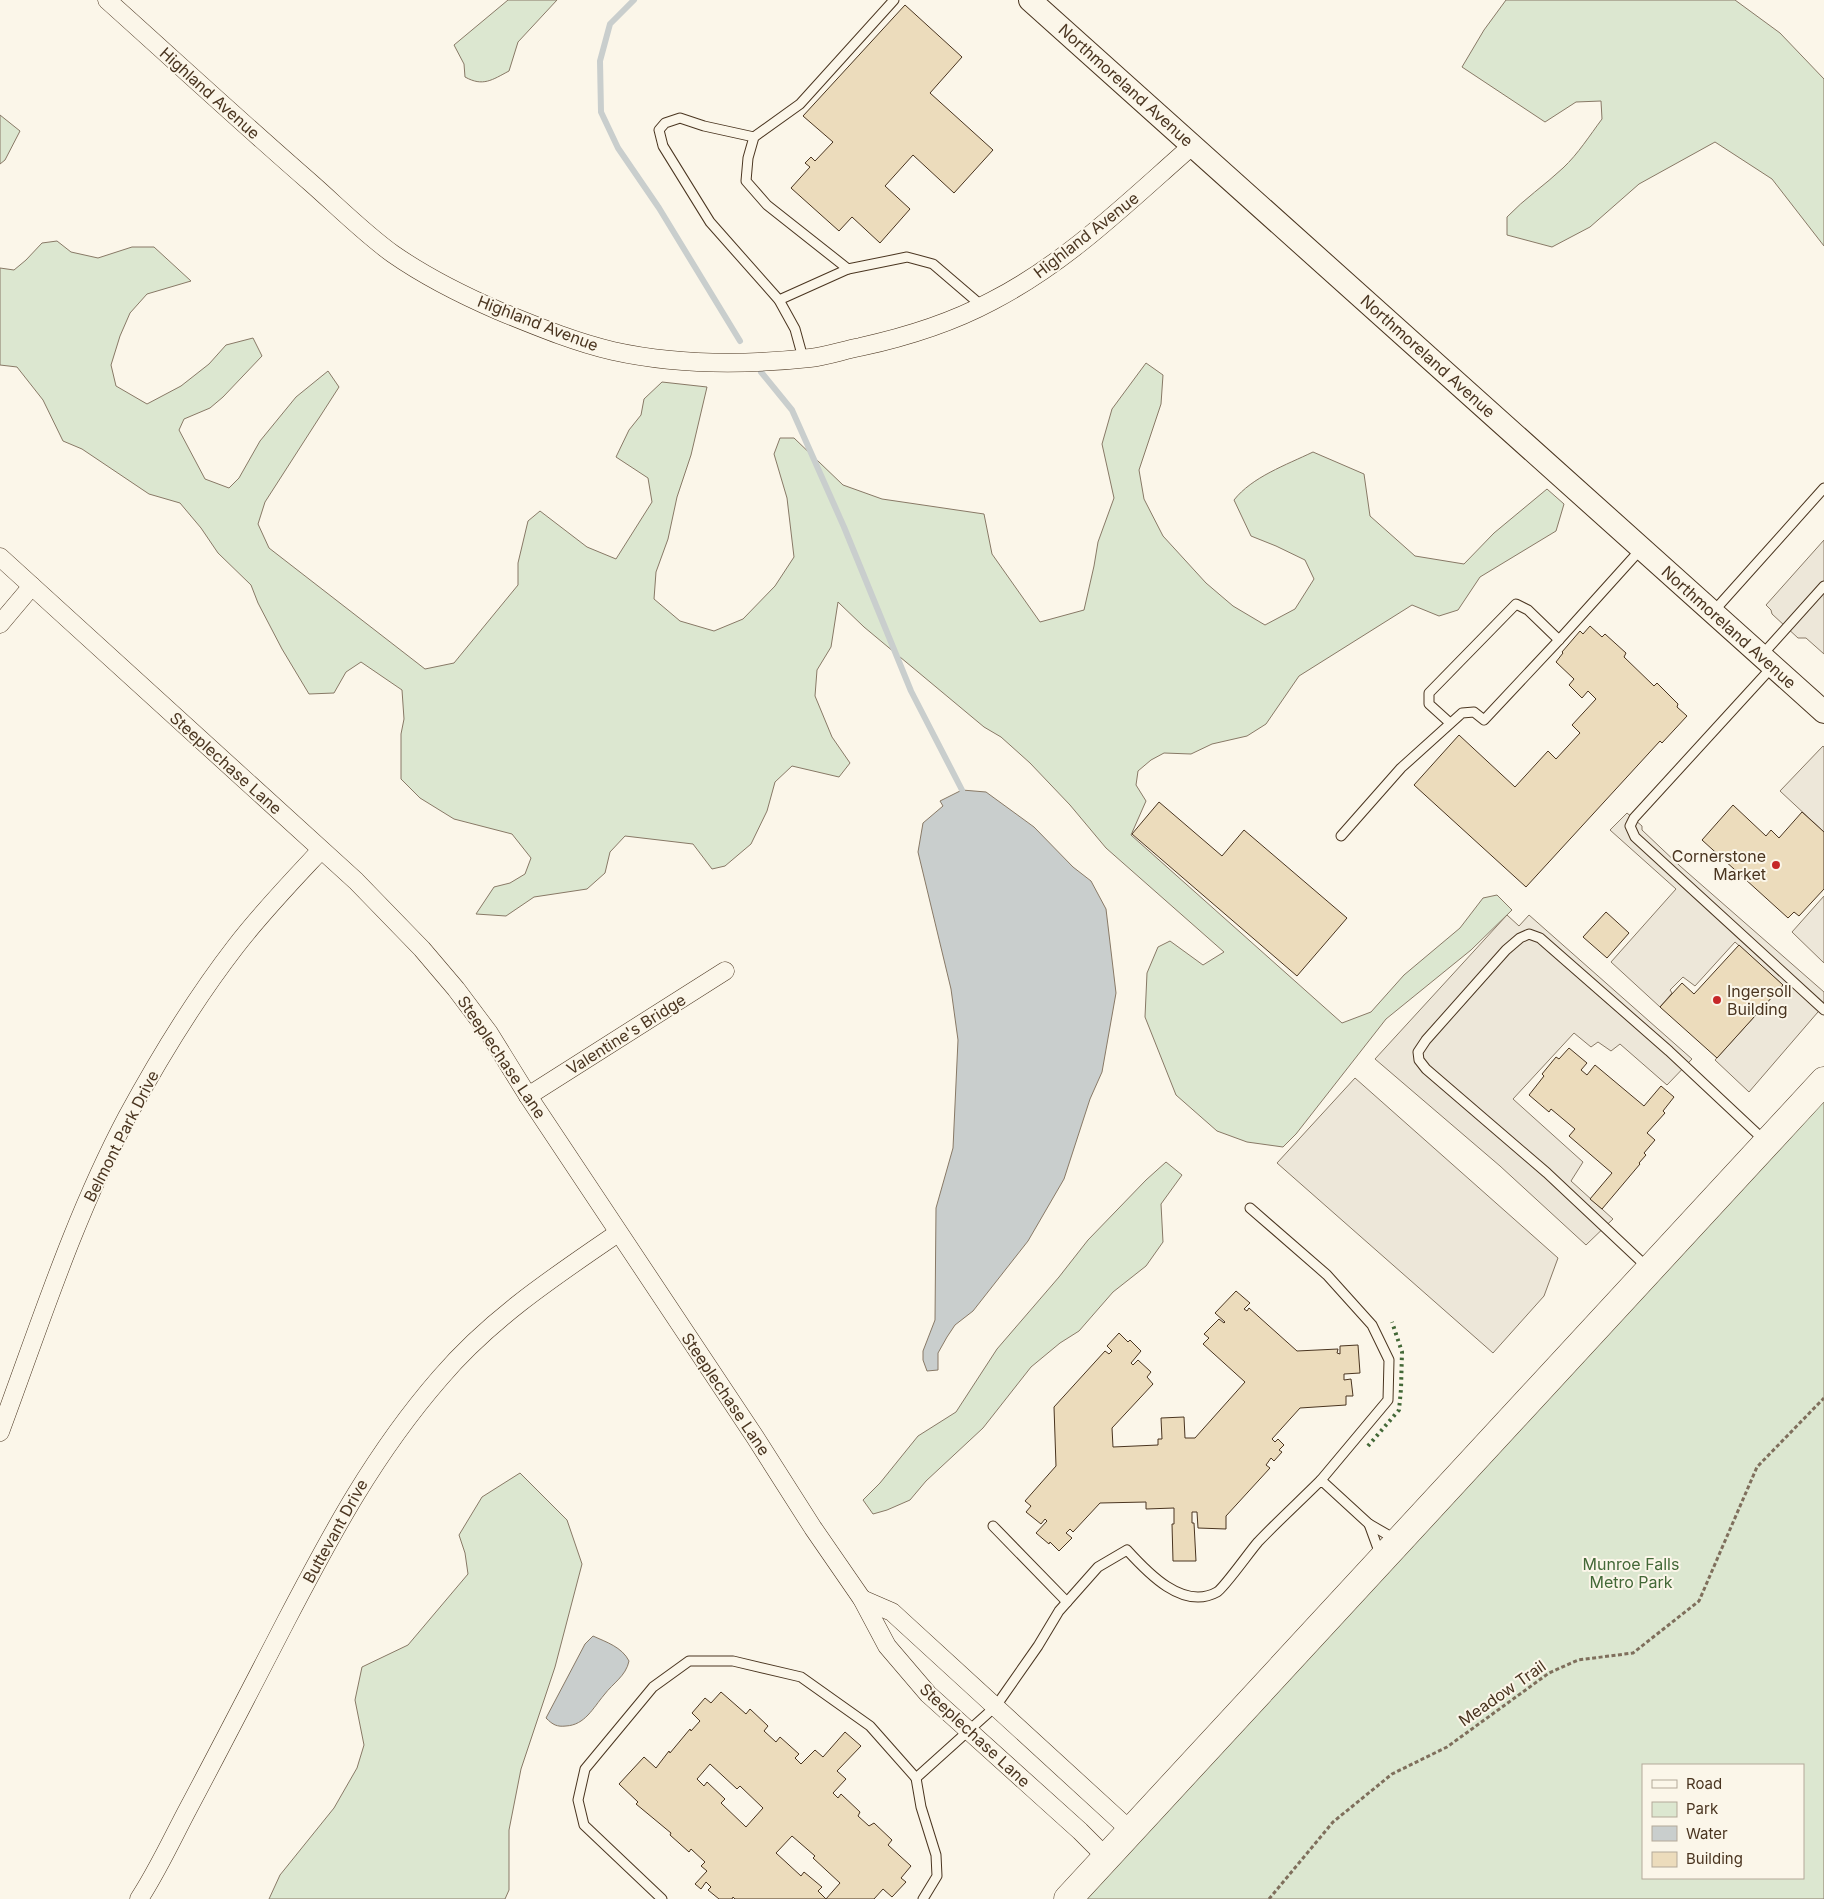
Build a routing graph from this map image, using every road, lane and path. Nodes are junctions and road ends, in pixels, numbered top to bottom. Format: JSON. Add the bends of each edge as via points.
{"nodes":[{"id":1,"x":106,"y":0,"type":"edge"},
{"id":2,"x":894,"y":0,"type":"edge"},
{"id":3,"x":1030,"y":0,"type":"edge"},
{"id":4,"x":754,"y":137,"type":"junction"},
{"id":5,"x":1193,"y":145,"type":"junction"},
{"id":6,"x":848,"y":269,"type":"junction"},
{"id":7,"x":778,"y":300,"type":"junction"},
{"id":8,"x":982,"y":306,"type":"junction"},
{"id":9,"x":803,"y":358,"type":"junction"},
{"id":10,"x":1824,"y":488,"type":"edge"},
{"id":11,"x":1641,"y":548,"type":"junction"},
{"id":12,"x":0,"y":557,"type":"edge"},
{"id":13,"x":32,"y":586,"type":"junction"},
{"id":14,"x":1824,"y":586,"type":"edge"},
{"id":15,"x":1714,"y":612,"type":"junction"},
{"id":16,"x":0,"y":624,"type":"edge"},
{"id":17,"x":1559,"y":640,"type":"junction"},
{"id":18,"x":1768,"y":661,"type":"junction"},
{"id":19,"x":1824,"y":712,"type":"edge"},
{"id":20,"x":1450,"y":723,"type":"junction"},
{"id":21,"x":1341,"y":836,"type":"dead end"},
{"id":22,"x":321,"y":850,"type":"junction"},
{"id":23,"x":725,"y":971,"type":"dead end"},
{"id":24,"x":1824,"y":1010,"type":"edge"},
{"id":25,"x":1824,"y":1081,"type":"edge"},
{"id":26,"x":528,"y":1096,"type":"junction"},
{"id":27,"x":1766,"y":1143,"type":"junction"},
{"id":28,"x":1250,"y":1208,"type":"dead end"},
{"id":29,"x":618,"y":1233,"type":"junction"},
{"id":30,"x":1649,"y":1269,"type":"junction"},
{"id":31,"x":1824,"y":1398,"type":"edge"},
{"id":32,"x":0,"y":1432,"type":"edge"},
{"id":33,"x":1321,"y":1480,"type":"junction"},
{"id":34,"x":1369,"y":1524,"type":"junction"},
{"id":35,"x":993,"y":1526,"type":"dead end"},
{"id":36,"x":1391,"y":1551,"type":"junction"},
{"id":37,"x":862,"y":1599,"type":"junction"},
{"id":38,"x":1067,"y":1602,"type":"junction"},
{"id":39,"x":996,"y":1706,"type":"junction"},
{"id":40,"x":969,"y":1732,"type":"junction"},
{"id":41,"x":916,"y":1778,"type":"junction"},
{"id":42,"x":1131,"y":1831,"type":"junction"},
{"id":43,"x":1106,"y":1857,"type":"junction"},
{"id":44,"x":139,"y":1899,"type":"edge"},
{"id":45,"x":662,"y":1899,"type":"edge"},
{"id":46,"x":923,"y":1899,"type":"edge"},
{"id":47,"x":1068,"y":1899,"type":"edge"},
{"id":48,"x":1269,"y":1899,"type":"edge"}],
"edges":[{"from":1,"to":9,"type":"street","name":"Highland Avenue","via":[[390,252],[434,280],[533,325],[613,351],[663,360],[712,362]]},
{"from":2,"to":4,"type":"lane","via":[[800,104]]},
{"from":3,"to":5,"type":"street","name":"Northmoreland Avenue"},
{"from":4,"to":6,"type":"lane","via":[[746,181],[767,205]]},
{"from":4,"to":7,"type":"lane","via":[[680,118],[665,123],[659,130],[663,146],[710,222]]},
{"from":5,"to":8,"type":"street","name":"Highland Avenue","via":[[1062,258]]},
{"from":5,"to":11,"type":"street","name":"Northmoreland Avenue"},
{"from":6,"to":7,"type":"lane"},
{"from":6,"to":8,"type":"lane","via":[[907,257],[933,264]]},
{"from":7,"to":9,"type":"lane","via":[[794,328]]},
{"from":8,"to":9,"type":"street","name":"Highland Avenue","via":[[907,337]]},
{"from":10,"to":15,"type":"lane"},
{"from":11,"to":15,"type":"street","name":"Northmoreland Avenue"},
{"from":11,"to":17,"type":"lane"},
{"from":12,"to":13,"type":"street","name":"Steeplechase Lane"},
{"from":13,"to":16,"type":"street"},
{"from":13,"to":22,"type":"street","name":"Steeplechase Lane"},
{"from":14,"to":18,"type":"lane"},
{"from":15,"to":18,"type":"street","name":"Northmoreland Avenue"},
{"from":17,"to":20,"type":"lane","via":[[1484,720],[1474,712],[1462,713]]},
{"from":17,"to":20,"type":"lane","via":[[1528,610],[1516,604],[1429,693],[1429,704]]},
{"from":18,"to":19,"type":"street","name":"Northmoreland Avenue"},
{"from":18,"to":24,"type":"lane","via":[[1630,826],[1634,837]]},
{"from":20,"to":21,"type":"lane","via":[[1401,768]]},
{"from":22,"to":26,"type":"street","name":"Steeplechase Lane","via":[[396,921],[456,989],[489,1033]]},
{"from":22,"to":32,"type":"street","name":"Belmont Park Drive","via":[[236,945],[191,1010],[127,1118],[74,1235]]},
{"from":23,"to":26,"type":"street","name":"Valentine's Bridge"},
{"from":25,"to":27,"type":"main road"},
{"from":26,"to":29,"type":"street","name":"Steeplechase Lane"},
{"from":27,"to":30,"type":"main road"},
{"from":27,"to":30,"type":"lane","via":[[1540,938],[1529,934],[1506,950],[1426,1040],[1418,1052],[1419,1060]]},
{"from":28,"to":33,"type":"lane","via":[[1327,1275],[1372,1325],[1389,1360],[1388,1400]]},
{"from":29,"to":37,"type":"street","name":"Steeplechase Lane"},
{"from":29,"to":44,"type":"street","name":"Buttevant Drive","via":[[532,1293],[485,1333],[441,1376],[393,1436],[334,1529]]},
{"from":30,"to":36,"type":"main road"},
{"from":31,"to":48,"type":"path","name":"Meadow Trail","via":[[1757,1467],[1699,1602],[1633,1653],[1578,1660],[1549,1673],[1447,1747],[1392,1774],[1333,1822]]},
{"from":33,"to":34,"type":"lane"},
{"from":33,"to":38,"type":"lane","via":[[1258,1542],[1218,1592],[1196,1598],[1173,1590],[1148,1574],[1127,1550],[1098,1567]]},
{"from":34,"to":36,"type":"lane"},
{"from":34,"to":36,"type":"lane"},
{"from":35,"to":38,"type":"lane"},
{"from":36,"to":42,"type":"main road"},
{"from":37,"to":39,"type":"street","via":[[892,1612]]},
{"from":37,"to":40,"type":"street","name":"Steeplechase Lane","via":[[887,1646],[928,1694]]},
{"from":38,"to":39,"type":"lane"},
{"from":39,"to":40,"type":"lane"},
{"from":39,"to":42,"type":"street"},
{"from":40,"to":41,"type":"lane"},
{"from":40,"to":43,"type":"street","name":"Steeplechase Lane"},
{"from":41,"to":45,"type":"lane","via":[[870,1726],[801,1677],[733,1661],[688,1662],[653,1687],[585,1769],[578,1800],[584,1825]]},
{"from":41,"to":46,"type":"lane","via":[[920,1807],[936,1855],[937,1876]]},
{"from":42,"to":43,"type":"main road"},
{"from":43,"to":47,"type":"main road"}]}
